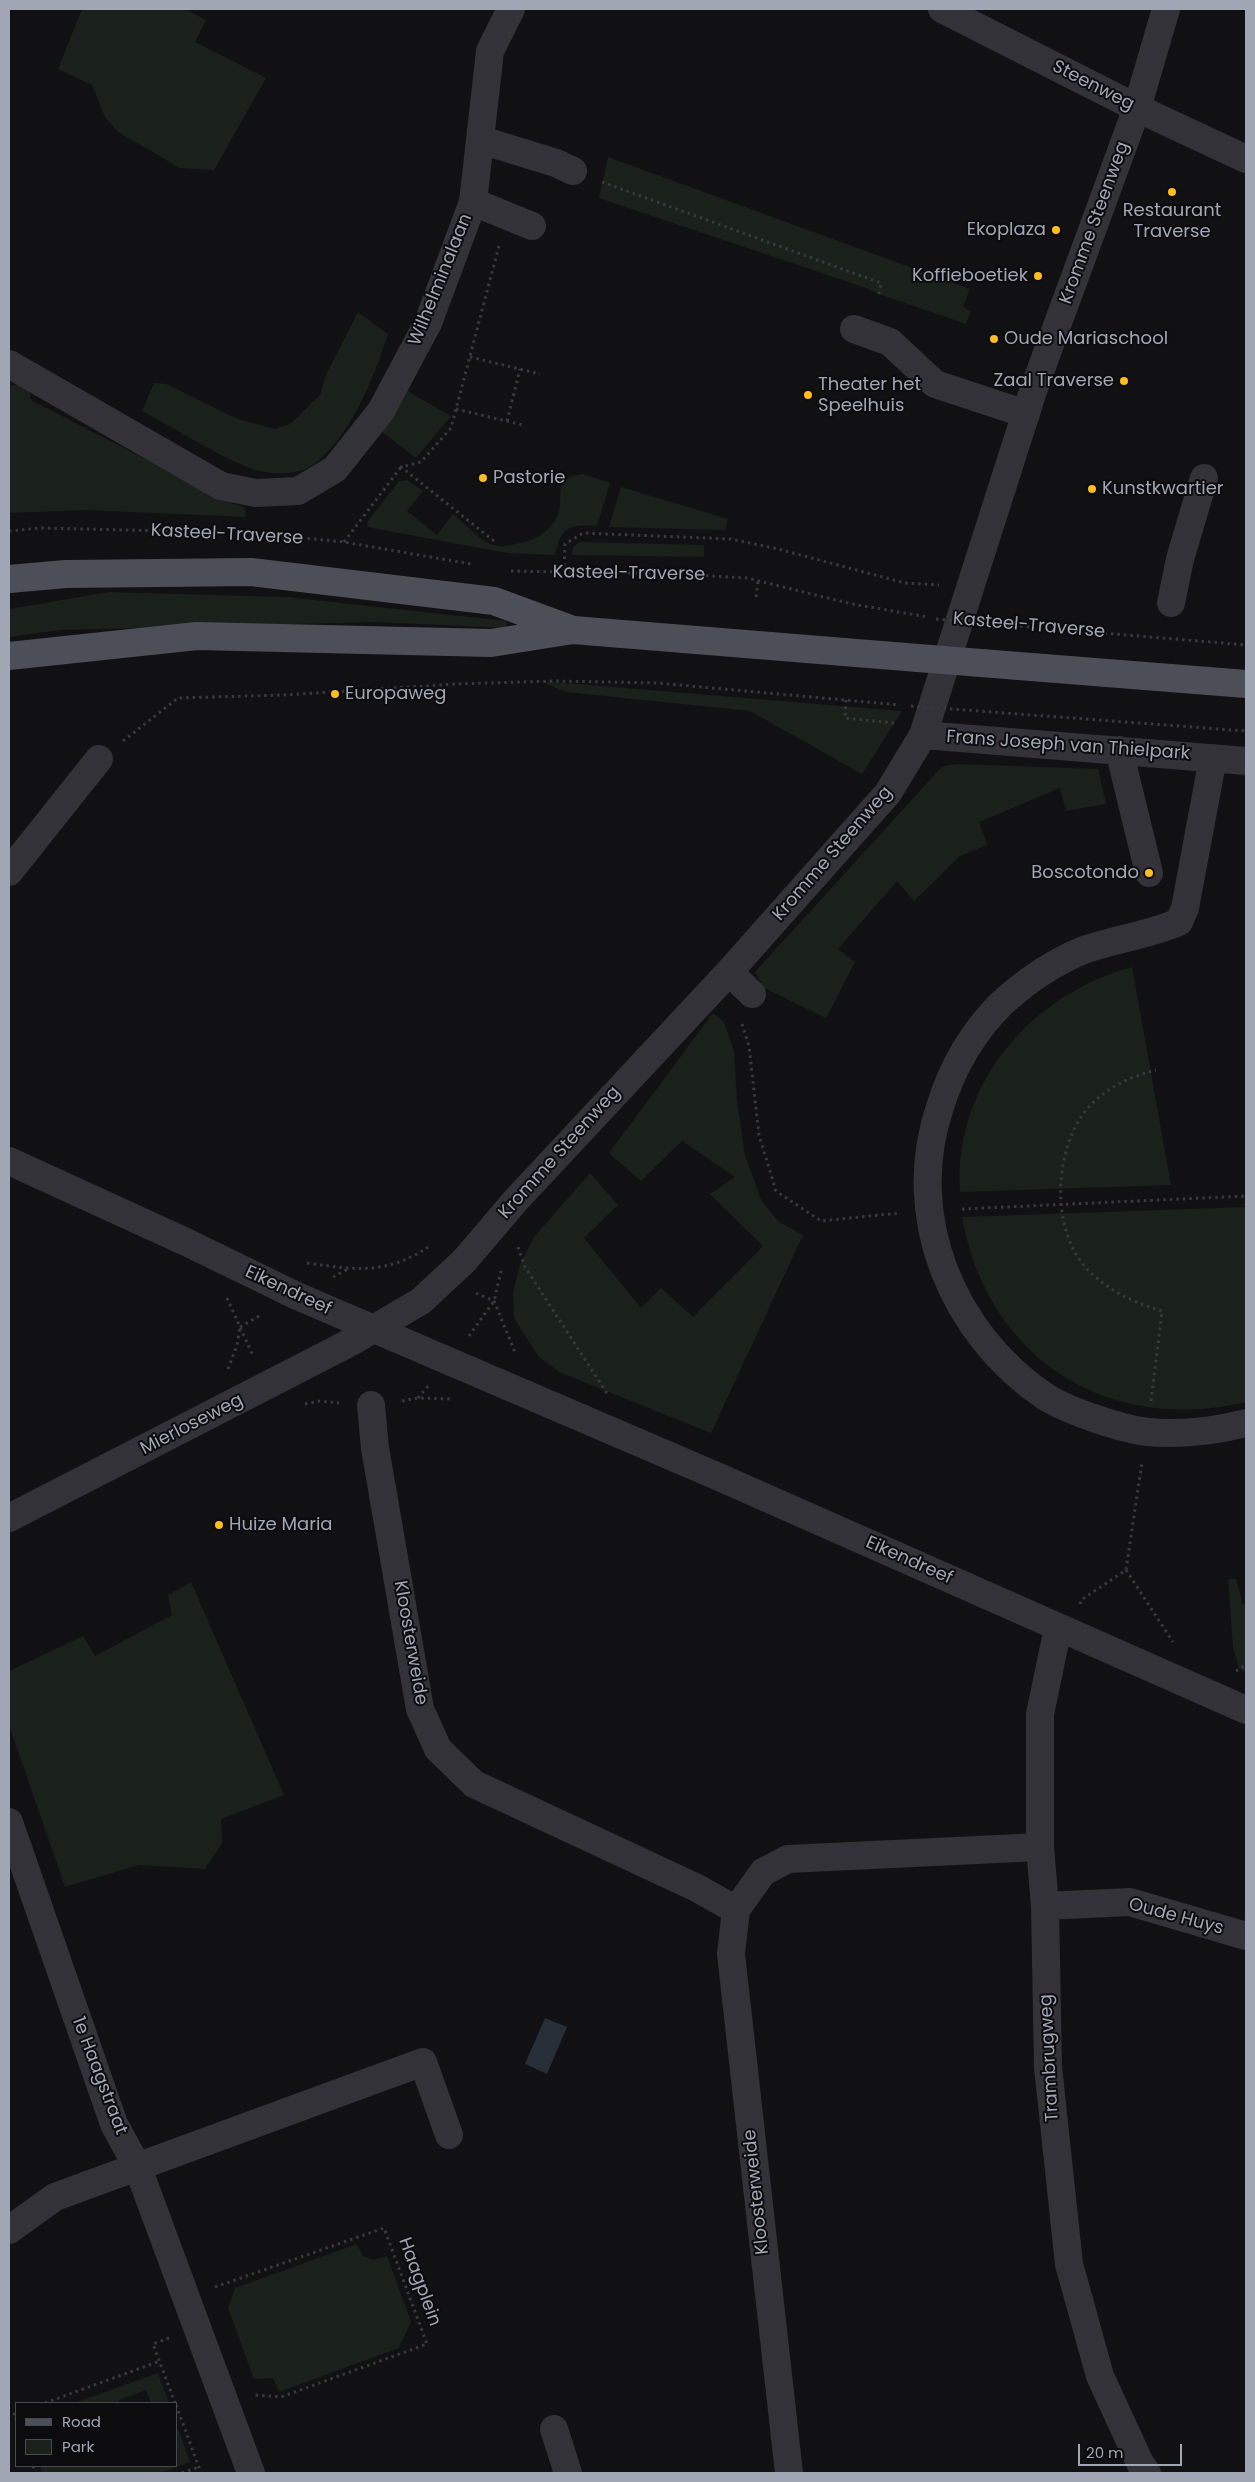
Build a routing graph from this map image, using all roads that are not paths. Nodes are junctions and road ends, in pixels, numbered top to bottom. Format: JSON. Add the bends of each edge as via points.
{"nodes":[{"id":1,"x":511,"y":9,"type":"edge"},
{"id":2,"x":942,"y":9,"type":"edge"},
{"id":3,"x":1166,"y":9,"type":"edge"},
{"id":4,"x":1137,"y":108,"type":"junction"},
{"id":5,"x":481,"y":140,"type":"junction"},
{"id":6,"x":1246,"y":159,"type":"edge"},
{"id":7,"x":574,"y":171,"type":"road end"},
{"id":8,"x":473,"y":202,"type":"junction"},
{"id":9,"x":532,"y":226,"type":"dead end"},
{"id":10,"x":854,"y":329,"type":"dead end"},
{"id":11,"x":9,"y":364,"type":"edge"},
{"id":12,"x":1026,"y":414,"type":"junction"},
{"id":13,"x":1204,"y":478,"type":"dead end"},
{"id":14,"x":9,"y":579,"type":"edge"},
{"id":15,"x":1171,"y":603,"type":"dead end"},
{"id":16,"x":573,"y":630,"type":"junction"},
{"id":17,"x":9,"y":656,"type":"edge"},
{"id":18,"x":1246,"y":684,"type":"edge"},
{"id":19,"x":912,"y":729,"type":"junction"},
{"id":20,"x":1119,"y":750,"type":"junction"},
{"id":21,"x":1213,"y":758,"type":"junction"},
{"id":22,"x":99,"y":759,"type":"road end"},
{"id":23,"x":1246,"y":761,"type":"edge"},
{"id":24,"x":9,"y":872,"type":"edge"},
{"id":25,"x":1149,"y":873,"type":"dead end"},
{"id":26,"x":729,"y":972,"type":"junction"},
{"id":27,"x":752,"y":994,"type":"dead end"},
{"id":28,"x":9,"y":1161,"type":"edge"},
{"id":29,"x":375,"y":1329,"type":"junction"},
{"id":30,"x":371,"y":1405,"type":"dead end"},
{"id":31,"x":1246,"y":1423,"type":"edge"},
{"id":32,"x":9,"y":1518,"type":"edge"},
{"id":33,"x":1063,"y":1630,"type":"junction"},
{"id":34,"x":1246,"y":1710,"type":"edge"},
{"id":35,"x":9,"y":1822,"type":"edge"},
{"id":36,"x":1040,"y":1847,"type":"junction"},
{"id":37,"x":1044,"y":1906,"type":"junction"},
{"id":38,"x":736,"y":1910,"type":"junction"},
{"id":39,"x":1246,"y":1936,"type":"edge"},
{"id":40,"x":449,"y":2135,"type":"dead end"},
{"id":41,"x":138,"y":2168,"type":"junction"},
{"id":42,"x":9,"y":2230,"type":"edge"},
{"id":43,"x":554,"y":2430,"type":"dead end"},
{"id":44,"x":251,"y":2473,"type":"edge"},
{"id":45,"x":568,"y":2473,"type":"edge"},
{"id":46,"x":789,"y":2473,"type":"edge"},
{"id":47,"x":1147,"y":2473,"type":"edge"}],
"edges":[{"from":1,"to":5,"type":"street","name":"Wilhelminalaan","via":[[490,51]]},
{"from":2,"to":4,"type":"street","name":"Steenweg"},
{"from":3,"to":4,"type":"street","name":"Kromme Steenweg"},
{"from":4,"to":6,"type":"street","name":"Steenweg"},
{"from":4,"to":12,"type":"street","name":"Kromme Steenweg"},
{"from":5,"to":7,"type":"street"},
{"from":5,"to":8,"type":"street","name":"Wilhelminalaan"},
{"from":8,"to":9,"type":"street"},
{"from":8,"to":11,"type":"street","name":"Wilhelminalaan","via":[[428,323],[381,411],[336,469],[298,491],[256,493],[221,486]]},
{"from":10,"to":12,"type":"street","via":[[890,342],[935,384]]},
{"from":12,"to":19,"type":"street","name":"Kromme Steenweg","via":[[969,590]]},
{"from":13,"to":15,"type":"street","via":[[1180,559]]},
{"from":14,"to":16,"type":"main road","name":"Kasteel-Traverse","via":[[66,574],[251,572],[494,601]]},
{"from":16,"to":17,"type":"main road","name":"Kasteel-Traverse","via":[[491,643],[197,636]]},
{"from":16,"to":18,"type":"main road","name":"Kasteel-Traverse","bridge":true},
{"from":19,"to":20,"type":"street","name":"Frans Joseph van Thielpark"},
{"from":19,"to":26,"type":"street","name":"Kromme Steenweg","via":[[888,793]]},
{"from":20,"to":21,"type":"street","name":"Frans Joseph van Thielpark"},
{"from":20,"to":25,"type":"street"},
{"from":21,"to":23,"type":"street","name":"Frans Joseph van Thielpark"},
{"from":21,"to":31,"type":"street","name":"Frans Joseph van Thielpark","via":[[1185,908],[1179,922],[1084,950],[1022,986],[1001,1004],[972,1040],[950,1078],[935,1119],[928,1165],[929,1210],[938,1254],[956,1299],[974,1328],[995,1353],[1047,1398],[1087,1416],[1146,1432],[1190,1432]]},
{"from":22,"to":24,"type":"street"},
{"from":26,"to":27,"type":"street"},
{"from":26,"to":29,"type":"street","name":"Kromme Steenweg","via":[[516,1200],[447,1279],[421,1301]]},
{"from":28,"to":29,"type":"street","name":"Eikendreef","via":[[297,1296]]},
{"from":29,"to":32,"type":"street","name":"Mierloseweg"},
{"from":29,"to":33,"type":"street","name":"Eikendreef","via":[[626,1436]]},
{"from":30,"to":38,"type":"street","name":"Kloosterweide","via":[[375,1448],[420,1709],[438,1749],[474,1784],[697,1888]]},
{"from":33,"to":34,"type":"street","name":"Eikendreef"},
{"from":33,"to":36,"type":"street","name":"Trambrugweg","via":[[1040,1714]]},
{"from":35,"to":41,"type":"street","name":"1e Haagstraat","via":[[114,2124]]},
{"from":36,"to":37,"type":"street","name":"Trambrugweg"},
{"from":36,"to":38,"type":"street","name":"Kloosterweide","via":[[788,1859],[763,1872]]},
{"from":37,"to":39,"type":"street","name":"Oude Huys","via":[[1130,1902]]},
{"from":37,"to":47,"type":"street","name":"Trambrugweg","via":[[1048,2067],[1069,2264],[1100,2376]]},
{"from":38,"to":46,"type":"street","name":"Kloosterweide","via":[[730,1954]]},
{"from":40,"to":41,"type":"street","via":[[423,2062]]},
{"from":41,"to":42,"type":"street","via":[[55,2197]]},
{"from":41,"to":44,"type":"street","name":"1e Haagstraat"},
{"from":43,"to":45,"type":"street"}]}
